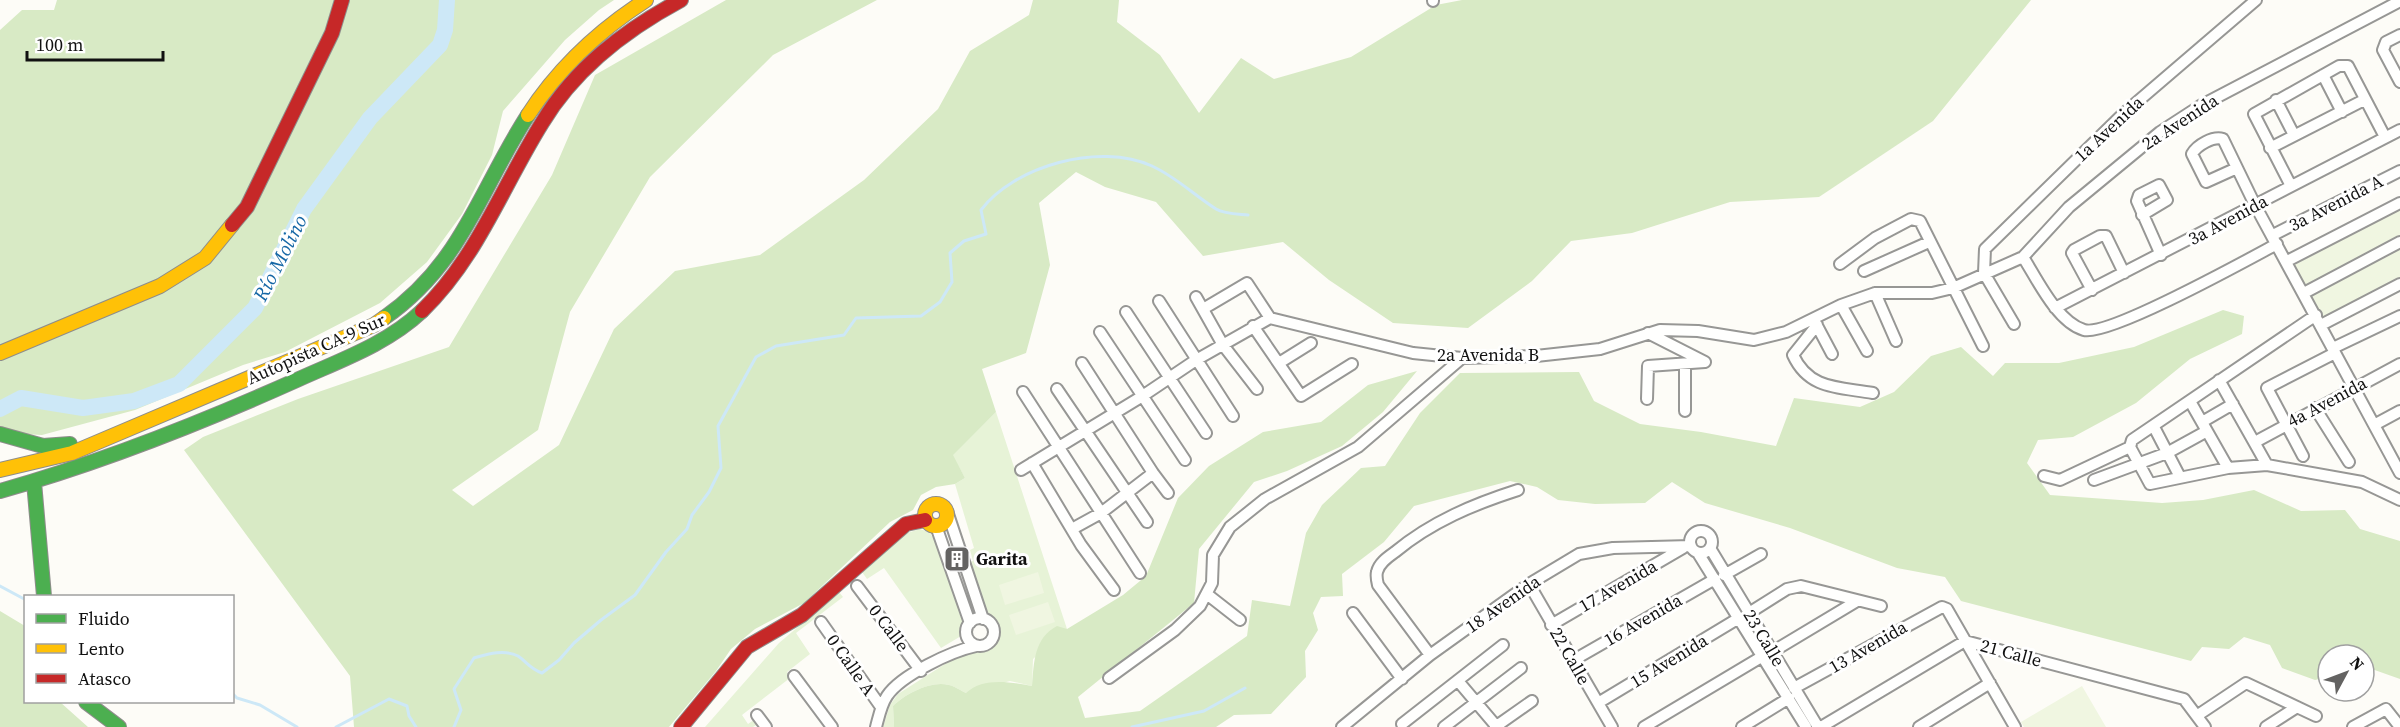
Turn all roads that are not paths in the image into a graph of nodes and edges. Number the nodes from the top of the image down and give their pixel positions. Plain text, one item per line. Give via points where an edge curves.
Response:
1 (342, 0) edge
2 (646, 0) edge
3 (681, 0) edge
4 (2256, 0) edge
5 (2400, 1) edge
6 (2400, 35) edge
7 (2322, 75) junction
8 (2400, 80) edge
9 (2276, 100) junction
10 (2364, 100) junction
11 (2342, 112) junction
12 (2400, 130) edge
13 (2294, 135) junction
14 (2385, 137) junction
15 (2270, 148) junction
16 (2237, 168) junction
17 (2400, 171) edge
18 (2291, 186) junction
19 (2400, 203) edge
20 (2256, 205) junction
21 (2142, 215) dead end
22 (2275, 240) junction
23 (1929, 242) junction
24 (2400, 242) edge
25 (2161, 255) junction
26 (2023, 257) junction
27 (2287, 261) junction
28 (1839, 264) dead end
29 (1864, 272) dead end
30 (1984, 273) junction
31 (2124, 273) junction
32 (2400, 284) edge
33 (1953, 288) junction
34 (2092, 291) junction
35 (1875, 293) junction
36 (2304, 293) junction
37 (1196, 297) dead end
38 (1159, 301) dead end
39 (1841, 305) junction
40 (2055, 308) junction
41 (1203, 309) junction
42 (1126, 312) dead end
43 (1270, 318) junction
44 (2399, 318) edge
45 (2318, 320) junction
46 (1815, 322) junction
47 (2013, 324) dead end
48 (1253, 326) junction
49 (1100, 332) dead end
50 (1648, 333) junction
51 (1896, 341) dead end
52 (1311, 343) dead end
53 (1223, 345) junction
54 (1983, 346) dead end
55 (1866, 351) dead end
56 (2334, 351) junction
57 (0, 353) edge
58 (1832, 354) dead end
59 (1462, 358) junction
60 (1196, 360) junction
61 (1082, 363) dead end
62 (1279, 363) junction
63 (1352, 364) dead end
64 (2400, 364) edge
65 (1685, 365) junction
66 (1170, 379) junction
67 (2219, 380) junction
68 (2354, 388) junction
69 (1057, 389) dead end
70 (1257, 389) dead end
71 (1023, 392) dead end
72 (1873, 393) dead end
73 (1141, 397) junction
74 (1647, 399) dead end
75 (2191, 403) junction
76 (2234, 404) junction
77 (2316, 408) junction
78 (1685, 411) dead end
79 (2400, 411) edge
80 (1113, 412) junction
81 (1233, 416) dead end
82 (149, 421) junction
83 (2285, 424) junction
84 (2374, 425) junction
85 (2154, 427) junction
86 (2204, 427) junction
87 (1084, 430) junction
88 (1206, 433) dead end
89 (2, 435) edge
90 (2254, 442) junction
91 (1058, 447) junction
92 (2130, 447) junction
93 (2167, 453) junction
94 (2395, 454) edge
95 (2303, 456) dead end
96 (1185, 460) dead end
97 (2349, 462) dead end
98 (1032, 463) junction
99 (2137, 463) junction
100 (2267, 465) junction
101 (2228, 468) junction
102 (0, 470) edge
103 (1021, 470) dead end
104 (1152, 473) junction
105 (2400, 473) edge
106 (2044, 476) dead end
107 (2180, 477) junction
108 (2094, 480) dead end
109 (34, 482) junction
110 (0, 490) edge
111 (1518, 490) dead end
112 (1168, 493) dead end
113 (1128, 494) junction
114 (2400, 500) edge
115 (946, 511) junction
116 (1101, 513) junction
117 (1148, 522) dead end
118 (931, 523) junction
119 (1072, 529) junction
120 (960, 547) junction
121 (1710, 548) junction
122 (1691, 549) junction
123 (947, 552) junction
124 (1761, 554) dead end
125 (1140, 573) dead end
126 (1720, 577) junction
127 (1529, 584) junction
128 (857, 586) dead end
129 (1114, 590) dead end
130 (44, 595) edge
131 (1208, 595) junction
132 (1857, 601) junction
133 (1881, 606) dead end
134 (1353, 613) dead end
135 (1744, 615) junction
136 (983, 619) junction
137 (1240, 620) dead end
138 (821, 622) dead end
139 (1551, 625) junction
140 (968, 627) junction
141 (1965, 641) junction
142 (1503, 645) dead end
143 (976, 646) junction
144 (954, 651) junction
145 (1768, 654) junction
146 (1430, 655) junction
147 (1572, 661) junction
148 (1521, 668) dead end
149 (921, 671) junction
150 (794, 676) dead end
151 (1109, 678) dead end
152 (1402, 679) junction
153 (1458, 681) junction
154 (1990, 683) junction
155 (1792, 693) junction
156 (1532, 700) dead end
157 (1476, 702) junction
158 (87, 703) edge
159 (1598, 704) junction
160 (881, 707) junction
161 (2297, 707) junction
162 (757, 715) dead end
163 (2198, 715) junction
164 (2316, 716) dead end
165 (1402, 724) dead end
166 (2010, 725) edge
167 (120, 727) edge
168 (681, 727) edge
169 (766, 727) edge
170 (832, 727) edge
171 (876, 727) edge
172 (1342, 727) edge
173 (1444, 727) edge
174 (1496, 727) edge
175 (1612, 727) edge
176 (1644, 727) edge
177 (1742, 727) edge
178 (1806, 727) edge
179 (1820, 727) edge
180 (1919, 727) edge
181 (2205, 727) edge
182 (2266, 727) edge
183 (2353, 727) edge
184 (2400, 727) edge

1 - 57 main road via 332,33 247,207 205,258 160,286
2 - 82 main road, Autopista CA-9 Sur via 597,35 557,75 530,112 445,265 418,295 374,325
3 - 109 main road, Autopista CA-9 Sur via 630,28 568,86 542,122 475,250 430,307 410,324 383,341 175,430
4 - 30 street, 1a Avenida via 2123,114 1993,239 1985,249
5 - 26 street, 2a Avenida via 2200,106 2160,132 2068,207
6 - 8 street via 2383,45
7 - 9 street
7 - 10 street via 2344,64 2348,66
7 - 11 street
9 - 13 street
9 - 15 street via 2254,114
10 - 11 street
10 - 14 street
11 - 13 street
12 - 14 street, 3a Avenida
13 - 15 street
14 - 18 street, 3a Avenida
15 - 18 street
16 - 16 street via 2223,139 2218,137 2193,150 2206,182
16 - 20 street
17 - 22 street, 3a Avenida A
18 - 20 street, 3a Avenida
19 - 27 street
20 - 22 street
20 - 25 street, 3a Avenida
21 - 25 street
22 - 27 street
22 - 40 street, 3a Avenida A via 2149,311 2089,331 2077,327
23 - 28 street via 1920,221 1911,219
23 - 29 street
23 - 33 street
24 - 36 street
25 - 31 street, 3a Avenida
26 - 30 street, 2a Avenida
26 - 40 street
27 - 36 street
30 - 33 street, 2a Avenida B
30 - 47 street
31 - 34 street, 3a Avenida
31 - 34 street via 2106,236 2074,250
32 - 45 street
33 - 35 street, 2a Avenida B via 1932,293
33 - 54 street
34 - 40 street, 3a Avenida
35 - 39 street, 2a Avenida B
35 - 51 street
36 - 45 street
37 - 41 street
38 - 60 street
39 - 46 street, 2a Avenida B
39 - 55 street
41 - 43 street via 1247,283
41 - 53 street
42 - 66 street
43 - 48 street
43 - 59 street, 2a Avenida B via 1413,353
44 - 56 street
45 - 56 street
45 - 67 street
46 - 50 street, 2a Avenida B via 1754,340 1674,330
46 - 58 street
46 - 72 street via 1793,355 1804,374 1825,384
48 - 53 street
48 - 62 street
49 - 73 street
50 - 59 street, 2a Avenida B via 1584,352
50 - 65 street via 1705,362
52 - 62 street
53 - 60 street
53 - 70 street
56 - 68 street
56 - 83 street via 2267,388
59 - 131 street via 1358,447 1273,493 1230,526 1213,555
60 - 66 street
60 - 81 street
61 - 80 street
62 - 63 street via 1301,396
64 - 68 street, 4a Avenida
65 - 74 street via 1648,366
65 - 78 street
66 - 73 street
66 - 88 street
67 - 75 street
67 - 76 street
68 - 77 street, 4a Avenida
68 - 84 street
69 - 87 street
71 - 91 street
73 - 80 street
73 - 96 street
75 - 85 street
75 - 86 street
76 - 86 street
76 - 90 street
77 - 83 street, 4a Avenida
77 - 97 street
79 - 84 street
80 - 87 street
80 - 104 street
82 - 89 main road via 60,447
82 - 102 main road, Autopista CA-9 Sur via 58,456
83 - 90 street, 4a Avenida
83 - 95 street
84 - 94 street
85 - 92 street via 2132,440
85 - 93 street
86 - 93 street
86 - 101 street
87 - 91 street
87 - 113 street
90 - 100 street
91 - 98 street
91 - 116 street
92 - 99 street
92 - 106 street via 2060,480
93 - 99 street
93 - 107 street
94 - 105 street
98 - 103 street
98 - 119 street
99 - 107 street via 2150,484
99 - 108 street
100 - 101 street
100 - 114 street via 2361,482
101 - 107 street
104 - 112 street
104 - 113 street
109 - 110 main road, Autopista CA-9 Sur
109 - 130 main road
111 - 146 street via 1491,498 1417,533 1380,564 1376,574 1378,585
113 - 116 street
113 - 117 street
115 - 118 main road via 946,521
115 - 118 main road via 933,504 927,509
115 - 120 street
116 - 119 street
116 - 125 street
118 - 123 street
118 - 168 main road via 906,524 802,615 755,640 739,654
119 - 129 street
120 - 123 street
120 - 136 street
121 - 122 street
121 - 122 street via 1711,539 1703,531 1693,535
121 - 126 street, 23 Calle
122 - 126 street, 23 Calle
122 - 127 street, 18 Avenida via 1594,550 1579,554
122 - 139 street, 17 Avenida
123 - 140 street
124 - 126 street, 16 Avenida
126 - 135 street, 23 Calle
126 - 147 street, 16 Avenida
127 - 139 street, 22 Calle
127 - 146 street, 18 Avenida
128 - 149 street, 0 Calle
131 - 137 street
131 - 151 street via 1175,630
132 - 133 street
132 - 135 street, 15 Avenida via 1801,586
132 - 145 street
134 - 152 street
135 - 145 street, 23 Calle
135 - 159 street, 15 Avenida
136 - 140 street
136 - 143 street via 993,627 993,636 985,645
138 - 160 street, 0 Calle A
139 - 147 street, 22 Calle
140 - 143 street via 969,641
140 - 144 street
141 - 154 street
141 - 155 street, 13 Avenida via 1947,609 1937,607
141 - 163 street, 21 Calle via 2184,699
141 - 179 street, 21 Calle
142 - 153 street
143 - 144 street
144 - 149 street
145 - 155 street, 23 Calle
145 - 176 street
146 - 152 street, 18 Avenida
147 - 159 street, 22 Calle
148 - 157 street
149 - 160 street via 892,691
150 - 170 street
152 - 172 street, 18 Avenida
153 - 157 street
153 - 165 street
154 - 166 street
154 - 180 street
155 - 177 street, 13 Avenida
155 - 178 street, 23 Calle
155 - 179 street, 23 Calle
156 - 174 street
157 - 173 street
157 - 174 street
158 - 167 main road
159 - 175 street, 22 Calle
160 - 171 street
161 - 163 street via 2249,684
161 - 164 street
161 - 182 street
162 - 169 street
163 - 181 street
183 - 184 street via 2386,708

